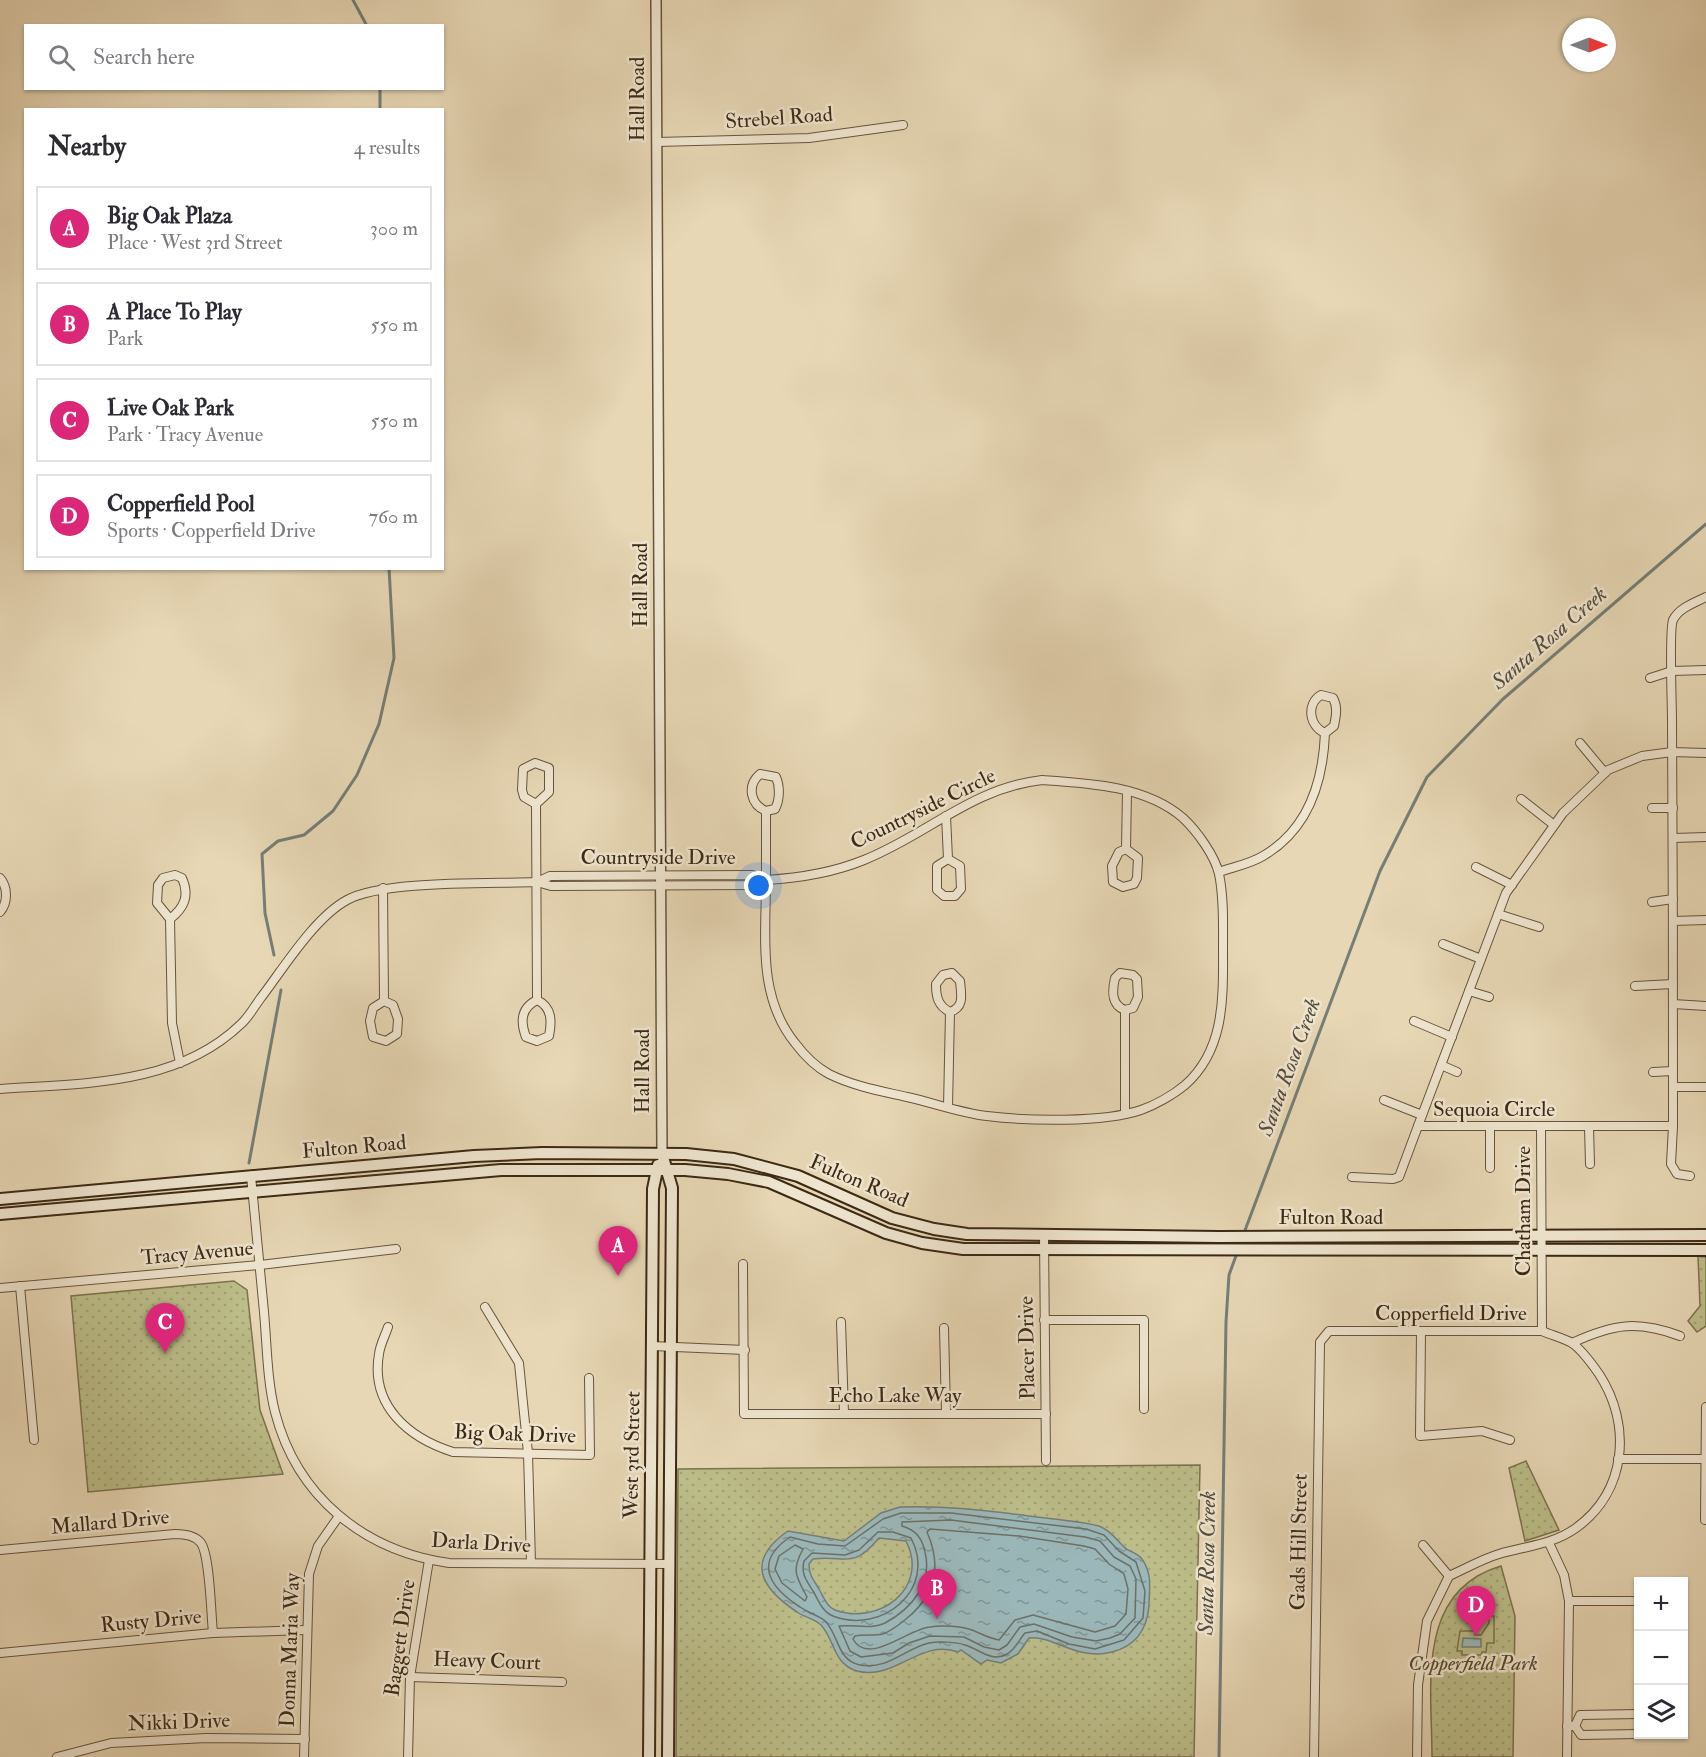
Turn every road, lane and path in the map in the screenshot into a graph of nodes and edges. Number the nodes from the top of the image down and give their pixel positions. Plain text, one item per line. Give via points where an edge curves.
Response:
1 (656, 0) edge
2 (903, 125) dead end
3 (657, 142) junction
4 (1706, 597) edge
5 (1706, 670) edge
6 (1672, 671) junction
7 (1650, 678) dead end
8 (1325, 733) junction
9 (1580, 743) dead end
10 (1672, 752) junction
11 (1706, 753) edge
12 (1605, 773) junction
13 (1126, 791) junction
14 (1521, 799) dead end
15 (536, 804) junction
16 (1652, 808) dead end
17 (1672, 808) junction
18 (766, 811) junction
19 (946, 816) junction
20 (1554, 825) junction
21 (1706, 837) edge
22 (1672, 838) junction
23 (1126, 849) junction
24 (948, 859) junction
25 (1476, 867) dead end
26 (1219, 872) junction
27 (661, 875) junction
28 (0, 878) edge
29 (766, 880) junction
30 (537, 882) junction
31 (1512, 885) junction
32 (661, 886) junction
33 (383, 888) junction
34 (1673, 899) junction
35 (1652, 902) dead end
36 (0, 912) edge
37 (1498, 914) junction
38 (170, 919) junction
39 (1706, 920) edge
40 (1673, 921) junction
41 (1539, 927) dead end
42 (1443, 944) dead end
43 (1481, 959) junction
44 (1673, 984) junction
45 (1635, 986) dead end
46 (1469, 991) junction
47 (1489, 997) dead end
48 (384, 1000) junction
49 (537, 1000) junction
50 (1673, 1004) junction
51 (1706, 1006) edge
52 (1125, 1010) junction
53 (950, 1012) junction
54 (1414, 1021) dead end
55 (1452, 1037) junction
56 (180, 1063) junction
57 (1441, 1065) junction
58 (1673, 1071) junction
59 (1457, 1072) dead end
60 (1653, 1072) dead end
61 (1673, 1087) junction
62 (1706, 1087) edge
63 (0, 1089) edge
64 (1384, 1100) dead end
65 (948, 1107) junction
66 (1125, 1113) junction
67 (1422, 1115) junction
68 (1418, 1126) junction
69 (1673, 1126) junction
70 (1490, 1127) junction
71 (1541, 1127) junction
72 (1589, 1127) junction
73 (662, 1154) junction
74 (1590, 1164) dead end
75 (1490, 1168) dead end
76 (662, 1170) junction
77 (251, 1176) junction
78 (1690, 1176) dead end
79 (1352, 1177) dead end
80 (253, 1192) junction
81 (0, 1199) edge
82 (0, 1214) edge
83 (1044, 1235) junction
84 (1706, 1235) edge
85 (1542, 1236) junction
86 (396, 1249) dead end
87 (1706, 1250) edge
88 (1044, 1251) junction
89 (1542, 1252) junction
90 (743, 1264) dead end
91 (260, 1265) junction
92 (20, 1286) junction
93 (0, 1288) edge
94 (485, 1307) dead end
95 (1044, 1320) junction
96 (841, 1322) dead end
97 (388, 1327) dead end
98 (944, 1328) dead end
99 (1329, 1331) joint
100 (1421, 1331) junction
101 (1542, 1331) junction
102 (1680, 1336) dead end
103 (1572, 1343) junction
104 (652, 1346) junction
105 (670, 1347) junction
106 (745, 1350) junction
107 (589, 1378) dead end
108 (1706, 1407) edge
109 (1144, 1409) dead end
110 (946, 1412) junction
111 (844, 1413) junction
112 (1046, 1414) junction
113 (34, 1440) dead end
114 (1510, 1440) dead end
115 (528, 1453) junction
116 (1618, 1459) junction
117 (1706, 1459) edge
118 (1046, 1461) dead end
119 (339, 1516) junction
120 (1705, 1520) edge
121 (1549, 1543) junction
122 (1423, 1545) dead end
123 (0, 1550) edge
124 (429, 1560) junction
125 (531, 1563) junction
126 (650, 1564) junction
127 (669, 1564) junction
128 (1449, 1576) junction
129 (1569, 1601) junction
130 (1634, 1601) edge
131 (306, 1630) junction
132 (213, 1633) junction
133 (0, 1653) edge
134 (410, 1677) junction
135 (562, 1682) dead end
136 (1634, 1714) edge
137 (1571, 1726) junction
138 (1634, 1734) edge
139 (305, 1739) junction
140 (57, 1757) edge
141 (304, 1757) edge
142 (408, 1757) edge
143 (649, 1757) edge
144 (668, 1757) edge
145 (1314, 1757) edge
146 (1417, 1757) edge
147 (1567, 1757) edge

1 - 3 street, Hall Road
2 - 3 street, Strebel Road via 808,138
3 - 27 street, Hall Road
4 - 6 street via 1683,608 1672,621
5 - 6 street
6 - 7 street
6 - 10 street
8 - 8 street via 1334,726 1336,705 1333,698 1321,695 1311,707 1312,721
8 - 26 street via 1314,799 1293,832 1262,857
9 - 12 street
10 - 11 street, Sequoia Circle
10 - 12 street, Sequoia Circle via 1642,756
10 - 17 street
12 - 20 street, Sequoia Circle
13 - 19 street, Countryside Circle via 1076,782 1023,782 998,788
13 - 23 street
13 - 26 street, Countryside Circle via 1162,805 1184,819
14 - 20 street
15 - 15 street via 549,792 550,783 549,768 535,763 523,769 522,778 524,797
15 - 30 street
16 - 17 street
17 - 22 street
18 - 18 street via 778,804 779,783 776,777 760,774 753,787 754,803
18 - 29 street
19 - 24 street
19 - 29 street, Countryside Circle via 865,860 832,871
20 - 31 street, Sequoia Circle
21 - 22 street
22 - 34 street
23 - 23 street via 1119,852 1112,866 1113,882 1128,887 1137,878 1138,858
24 - 24 street via 937,866 938,890 944,896 955,896 961,889 960,866
25 - 31 street
26 - 66 street, Countryside Circle via 1223,1011 1210,1051 1185,1085 1156,1103
27 - 29 street, Countryside Drive via 752,875
27 - 30 street, Countryside Drive via 550,876
27 - 32 street, Hall Road
28 - 36 street via 7,902
29 - 32 street, Countryside Drive via 750,885
29 - 65 street, Countryside Circle via 766,975 770,998 795,1043 826,1072 840,1079
30 - 32 street, Countryside Drive via 551,886
30 - 33 street, Countryside Drive
30 - 49 street
31 - 37 street, Sequoia Circle
32 - 73 street, Hall Road
33 - 48 street
33 - 56 street, Countryside Drive via 347,900 310,932 242,1024
34 - 35 street
34 - 40 street
37 - 41 street
37 - 43 street, Sequoia Circle
38 - 38 street via 185,905 182,879 175,875 163,878 158,885 157,903
38 - 56 street via 172,1023
39 - 40 street
40 - 44 street
42 - 43 street
43 - 46 street, Sequoia Circle
44 - 45 street
44 - 50 street
46 - 47 street
46 - 55 street, Sequoia Circle
48 - 48 street via 370,1012 370,1034 378,1041 397,1034 398,1019 393,1005
49 - 49 street via 523,1014 526,1037 537,1041 549,1036 551,1018 548,1008
50 - 51 street
50 - 58 street
52 - 52 street via 1137,1002 1137,979 1120,973 1114,978 1114,1001
52 - 66 street
53 - 53 street via 961,1003 960,981 952,973 943,975 936,984 938,1001
53 - 65 street
54 - 55 street
55 - 57 street, Sequoia Circle
56 - 63 street, Countryside Drive via 126,1080
57 - 59 street
57 - 67 street, Sequoia Circle
58 - 60 street
58 - 61 street
61 - 62 street
61 - 69 street
64 - 67 street
65 - 66 street, Countryside Circle via 987,1116 1028,1118 1097,1118
67 - 68 street, Sequoia Circle
68 - 70 street, Sequoia Circle
68 - 79 street via 1399,1177
69 - 72 street, Sequoia Circle
69 - 78 street via 1671,1164 1677,1174
70 - 71 street, Sequoia Circle
70 - 75 street
71 - 72 street, Sequoia Circle
71 - 85 street, Chatham Drive
72 - 74 street
73 - 76 main road, West 3rd Street
73 - 77 main road, Fulton Road via 509,1154
73 - 83 main road, Fulton Road via 717,1156 765,1165 813,1182 880,1214 934,1229
76 - 80 main road, Fulton Road via 501,1170
76 - 88 main road, Fulton Road via 715,1172 768,1182 869,1226 922,1243 982,1250
76 - 104 main road, West 3rd Street via 653,1189
76 - 105 main road, West 3rd Street via 672,1188
77 - 80 street, Darla Drive
77 - 81 main road, Fulton Road
80 - 82 main road, Fulton Road
80 - 91 street, Darla Drive
83 - 85 main road, Fulton Road
83 - 88 street, Placer Drive
84 - 85 main road, Fulton Road
85 - 89 street, Chatham Drive
86 - 91 street, Tracy Avenue
87 - 89 main road, Fulton Road
88 - 89 main road, Fulton Road
88 - 95 street, Placer Drive
89 - 101 street, Chatham Drive
90 - 106 street
91 - 92 street, Tracy Avenue
91 - 119 street, Darla Drive via 272,1393 280,1428 306,1481
92 - 93 street, Tracy Avenue
92 - 113 street
94 - 115 street via 519,1363
95 - 109 street via 1144,1320
95 - 112 street, Placer Drive
96 - 111 street
97 - 115 street, Big Oak Drive via 379,1354 379,1383 386,1403 413,1436 453,1452
98 - 110 street
99 - 100 street, Copperfield Drive
99 - 145 street, Gads Hill Street via 1320,1342
100 - 101 street, Copperfield Drive
100 - 114 street via 1420,1436 1482,1431
101 - 103 street, Copperfield Drive
102 - 103 street via 1651,1326 1604,1328
103 - 116 street, Copperfield Drive via 1593,1365 1611,1393 1620,1424
104 - 105 street
104 - 126 main road, West 3rd Street
105 - 106 street
105 - 127 main road, West 3rd Street
106 - 111 street, Echo Lake Way via 744,1414
107 - 115 street, Big Oak Drive via 590,1455
108 - 117 street
110 - 111 street, Echo Lake Way
110 - 112 street, Echo Lake Way
112 - 118 street, Placer Drive
115 - 125 street
116 - 117 street
116 - 121 street, Copperfield Drive via 1612,1483 1596,1511
117 - 120 street
119 - 124 street, Darla Drive via 377,1543
119 - 131 street, Donna Maria Way via 311,1563
121 - 128 street, Copperfield Drive via 1497,1554
121 - 129 street via 1564,1575
122 - 128 street
123 - 132 street, Mallard Drive via 175,1534 192,1536 201,1543 206,1556
124 - 125 street, Darla Drive
124 - 134 street, Baggett Drive
125 - 126 street, Darla Drive
126 - 127 street, Darla Drive
126 - 143 main road, West 3rd Street
127 - 144 main road, West 3rd Street
128 - 146 street via 1427,1621 1418,1685
129 - 130 street
129 - 137 street
131 - 132 street, Rusty Drive
131 - 139 street, Donna Maria Way
132 - 133 street, Rusty Drive
134 - 135 street, Heavy Court
134 - 142 street, Baggett Drive
136 - 137 street via 1580,1715
137 - 138 street via 1581,1734
137 - 147 street
139 - 140 street, Nikki Drive via 207,1738 111,1743
139 - 141 street, Donna Maria Way

